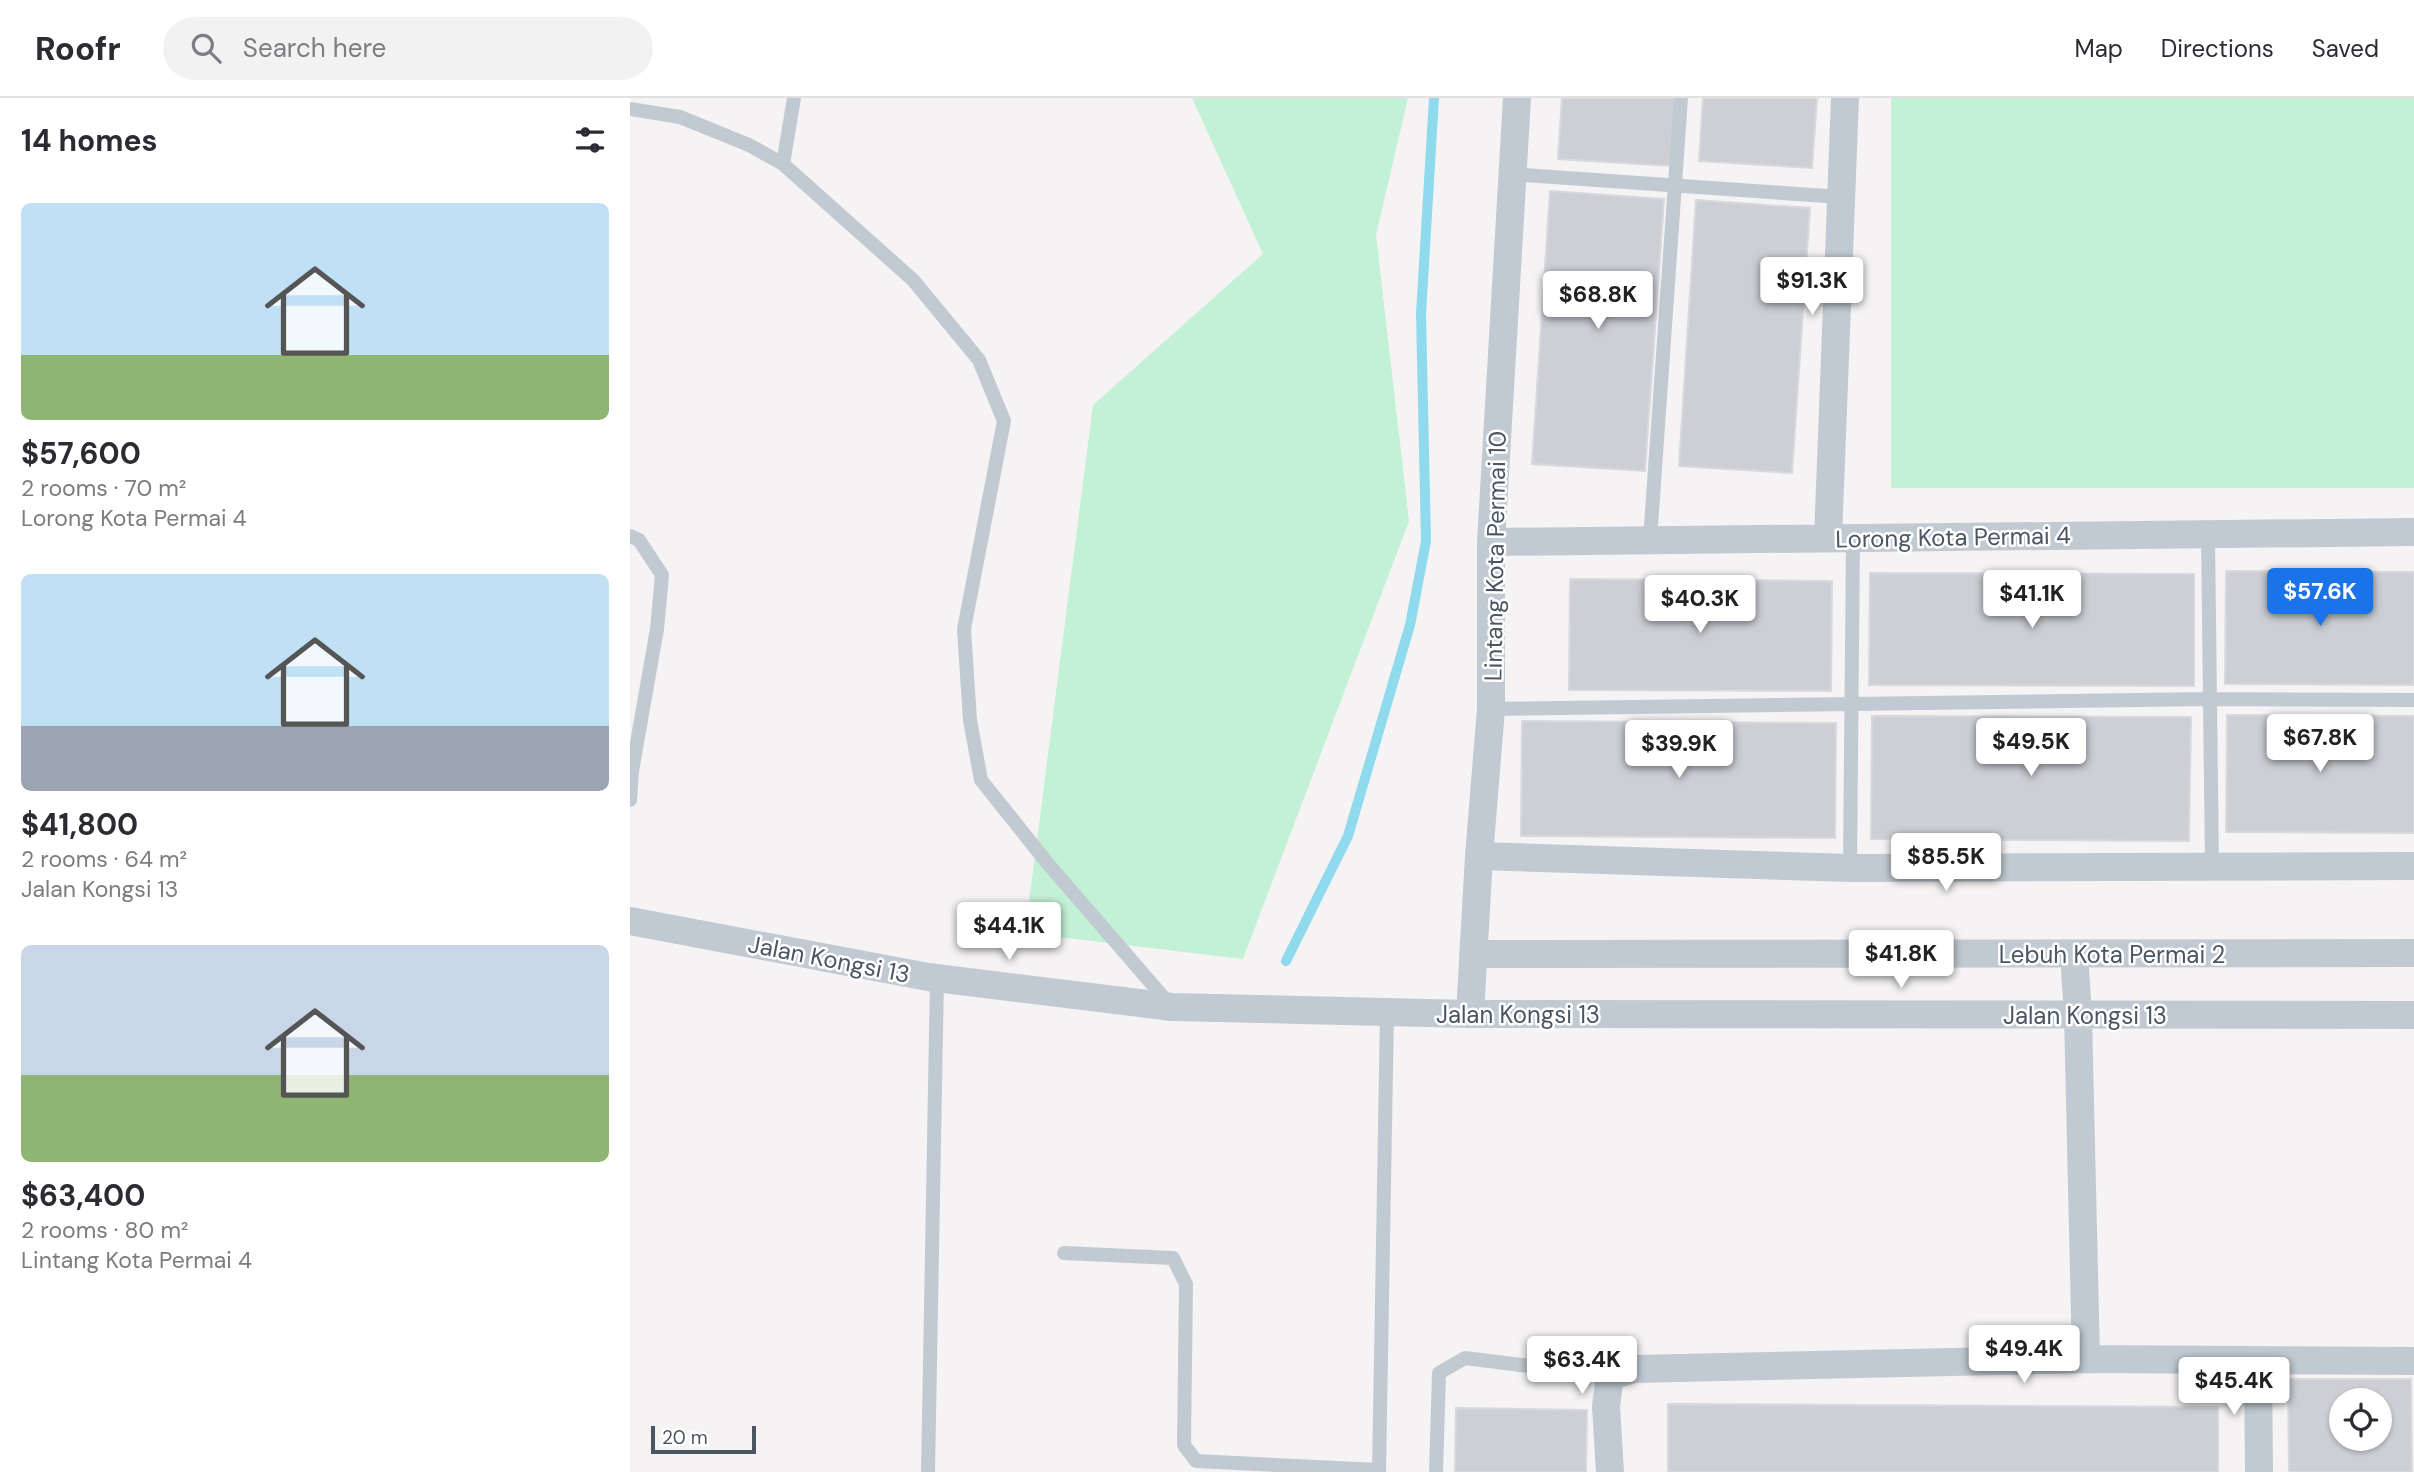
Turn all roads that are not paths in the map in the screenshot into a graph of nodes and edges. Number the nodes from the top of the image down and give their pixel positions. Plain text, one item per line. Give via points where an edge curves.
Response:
1 (794, 98) edge
2 (1517, 98) edge
3 (1681, 98) edge
4 (1845, 98) edge
5 (630, 109) edge
6 (783, 164) junction
7 (1511, 174) junction
8 (1675, 186) junction
9 (1841, 197) junction
10 (2414, 532) edge
11 (2208, 534) junction
12 (630, 536) edge
13 (1840, 538) junction
14 (1650, 540) junction
15 (1491, 542) junction
16 (2208, 699) junction
17 (2414, 700) edge
18 (1851, 703) junction
19 (1491, 709) junction
20 (630, 800) edge
21 (1479, 856) junction
22 (2414, 866) edge
23 (2212, 867) junction
24 (1850, 868) junction
25 (630, 921) edge
26 (2414, 953) edge
27 (1473, 954) junction
28 (2074, 954) junction
29 (937, 978) junction
30 (1172, 1007) junction
31 (1388, 1013) junction
32 (1470, 1014) junction
33 (2078, 1015) junction
34 (2414, 1015) edge
35 (1064, 1253) dead end
36 (2086, 1359) junction
37 (2258, 1360) junction
38 (2414, 1362) edge
39 (1622, 1373) junction
40 (1379, 1471) edge
41 (928, 1472) edge
42 (1436, 1472) edge
43 (1610, 1472) edge
44 (2259, 1472) edge

1 - 6 lane
2 - 7 street, Lintang Kota Permai 10
3 - 8 lane
4 - 9 street
5 - 6 lane via 680,117
6 - 30 lane via 913,280 979,360 1004,421 964,629 970,720 981,780
7 - 8 lane
7 - 15 street, Lintang Kota Permai 10
8 - 9 lane
8 - 14 lane
9 - 13 street
10 - 11 street, Lorong Kota Permai 4
11 - 13 street, Lorong Kota Permai 4
11 - 16 lane
12 - 20 lane via 639,540 662,575
13 - 14 street, Lorong Kota Permai 4
13 - 18 lane
14 - 15 street, Lorong Kota Permai 4
15 - 19 street, Lintang Kota Permai 10
16 - 17 lane
16 - 18 lane
16 - 23 lane
18 - 19 lane
18 - 24 lane
19 - 21 street, Lintang Kota Permai 10
21 - 24 street
21 - 27 street, Lintang Kota Permai 10
22 - 23 street
23 - 24 street
25 - 29 street, Jalan Kongsi 13
26 - 28 street, Lebuh Kota Permai 2
27 - 28 street, Lebuh Kota Permai 2
27 - 32 street, Lintang Kota Permai 10
28 - 33 street
29 - 30 street, Jalan Kongsi 13
29 - 41 lane
30 - 31 street, Jalan Kongsi 13
31 - 32 street, Jalan Kongsi 13
31 - 40 lane
32 - 33 street, Jalan Kongsi 13
33 - 34 street, Jalan Kongsi 13
33 - 36 street
35 - 40 lane via 1173,1258 1186,1284 1184,1445 1196,1461
36 - 37 street
36 - 39 street
37 - 38 street
37 - 44 street
39 - 42 lane via 1465,1358 1439,1373
39 - 43 street via 1606,1406

